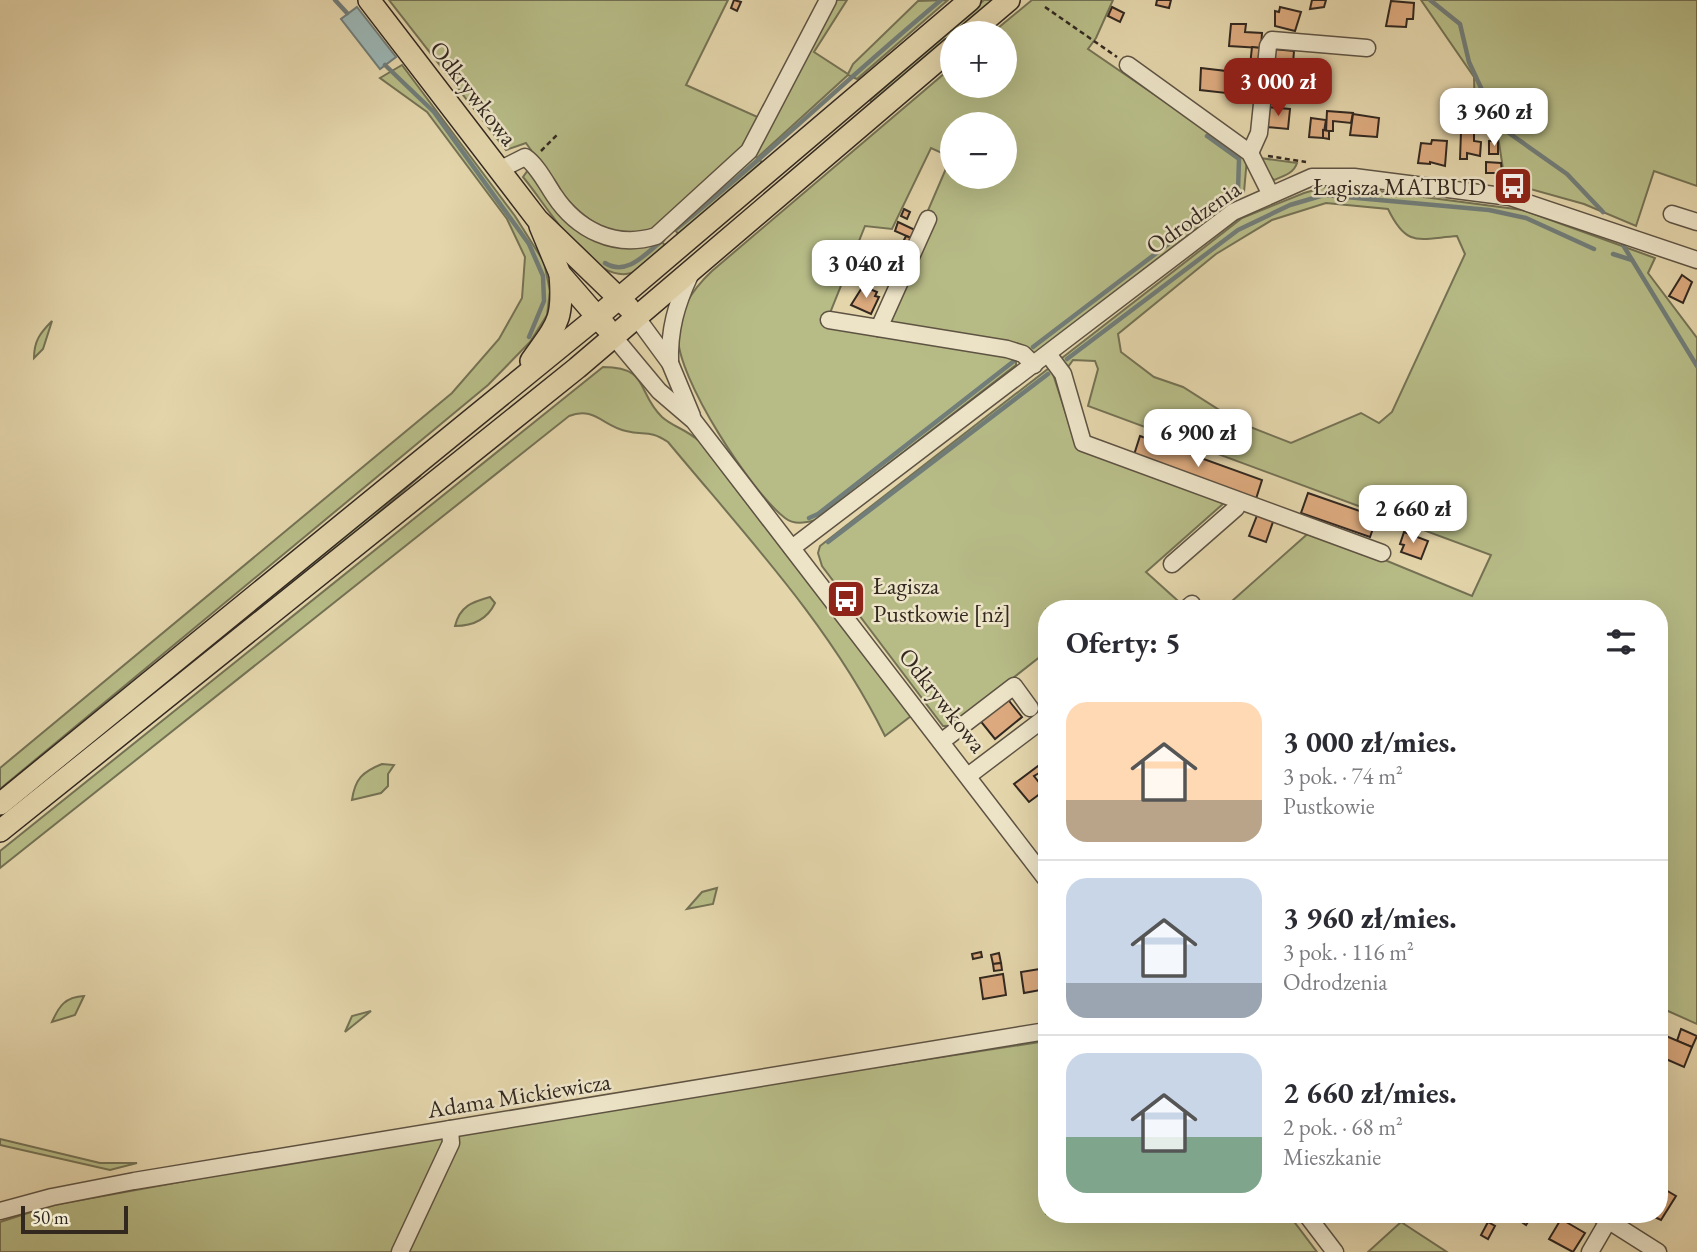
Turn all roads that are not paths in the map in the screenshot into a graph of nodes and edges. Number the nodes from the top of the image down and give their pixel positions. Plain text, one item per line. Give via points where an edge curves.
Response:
1 (369, 0) edge
2 (828, 0) edge
3 (970, 0) edge
4 (1009, 0) edge
5 (984, 21) edge
6 (1367, 48) dead end
7 (940, 58) edge
8 (1128, 65) road end
9 (1250, 153) junction
10 (499, 170) junction
11 (1270, 193) junction
12 (1672, 214) dead end
13 (537, 219) junction
14 (928, 219) dead end
15 (1697, 222) edge
16 (1697, 260) edge
17 (691, 272) junction
18 (560, 274) junction
19 (621, 298) junction
20 (597, 317) junction
21 (637, 318) junction
22 (829, 320) dead end
23 (879, 328) junction
24 (614, 337) junction
25 (1048, 354) junction
26 (670, 363) junction
27 (1034, 365) junction
28 (514, 385) junction
29 (694, 421) junction
30 (1239, 501) junction
31 (792, 548) junction
32 (1382, 553) dead end
33 (1171, 564) dead end
34 (1030, 708) dead end
35 (1038, 724) edge
36 (942, 742) junction
37 (968, 776) junction
38 (0, 804) edge
39 (0, 831) edge
40 (1038, 868) edge
41 (1038, 1032) edge
42 (450, 1129) junction
43 (0, 1211) edge
44 (1313, 1223) edge
45 (1601, 1223) edge
46 (1611, 1223) edge
47 (400, 1252) edge
48 (1335, 1252) edge
49 (1590, 1252) edge
50 (1658, 1252) edge

1 - 10 main road, Odkrywkowa
2 - 10 street via 750,151 656,236 618,241 575,221 525,157
3 - 19 main road
4 - 5 main road
6 - 9 street via 1272,40 1259,133
7 - 17 main road
8 - 9 street
9 - 11 street
10 - 13 main road, Odkrywkowa
11 - 16 street, Odrodzenia via 1312,177 1334,175 1510,197
11 - 25 street, Odrodzenia via 1233,212
12 - 15 street
13 - 18 main road, Odkrywkowa
13 - 19 main road, Odkrywkowa
14 - 23 street
17 - 21 main road
17 - 26 street, Odkrywkowa via 676,305
18 - 20 main road, Odkrywkowa
18 - 28 main road, Odkrywkowa via 562,300 555,330
19 - 20 main road
19 - 21 main road, Odkrywkowa
20 - 24 main road, Odkrywkowa
20 - 28 main road
21 - 24 main road
21 - 26 street, Odkrywkowa
22 - 23 street
23 - 27 street via 1007,349 1023,354
24 - 29 street, Odkrywkowa via 659,391
24 - 39 main road
25 - 27 street, Odrodzenia
25 - 30 street via 1063,374 1083,443
26 - 29 street, Odkrywkowa
27 - 31 street, Odrodzenia
28 - 38 main road
29 - 31 street, Odkrywkowa
30 - 32 street
30 - 33 street
31 - 36 street, Odkrywkowa
34 - 36 street via 1014,686
35 - 37 street
36 - 37 street, Odkrywkowa
37 - 40 street, Odkrywkowa
41 - 42 street, Adama Mickiewicza
42 - 43 street, Adama Mickiewicza via 134,1181
42 - 47 street via 452,1143
44 - 48 street
45 - 49 street
46 - 50 street

